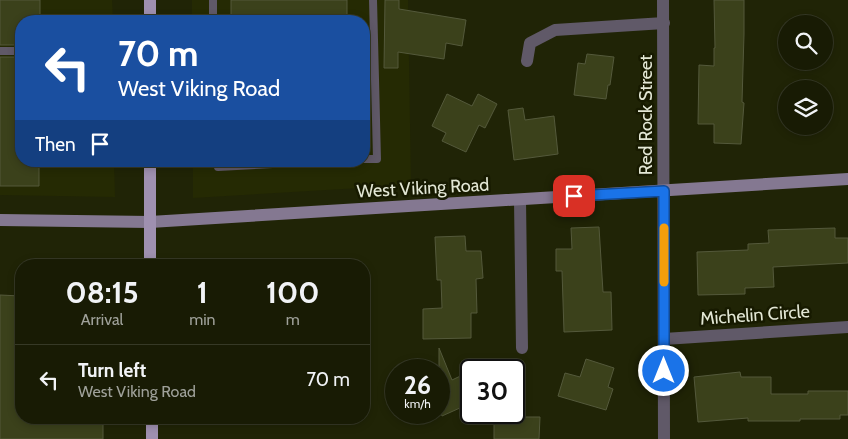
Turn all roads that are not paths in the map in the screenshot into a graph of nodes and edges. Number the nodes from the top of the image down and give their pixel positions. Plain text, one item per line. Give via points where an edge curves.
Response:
1 (150, 0) edge
2 (213, 0) edge
3 (373, 0) edge
4 (664, 0) edge
5 (150, 15) edge
6 (213, 15) edge
7 (664, 23) junction
8 (0, 51) edge
9 (15, 51) edge
10 (526, 61) dead end
11 (370, 159) edge
12 (150, 167) edge
13 (848, 179) edge
14 (664, 191) junction
15 (520, 200) junction
16 (0, 220) edge
17 (150, 222) junction
18 (150, 259) edge
19 (848, 327) edge
20 (664, 338) junction
21 (522, 348) dead end
22 (152, 424) edge
23 (152, 439) edge
24 (664, 439) edge

1 - 5 main road
2 - 6 lane
3 - 11 lane via 377,159
4 - 7 street, Red Rock Street
7 - 10 street via 554,30 530,43
7 - 14 street, Red Rock Street
8 - 9 lane
12 - 17 main road
13 - 14 street, West Viking Road
14 - 15 street, West Viking Road
14 - 20 street, Red Rock Street
15 - 17 street, West Viking Road
15 - 21 street
16 - 17 street, West Viking Road
17 - 18 main road
19 - 20 street, Michelin Circle
20 - 24 street, Red Rock Street
22 - 23 main road

